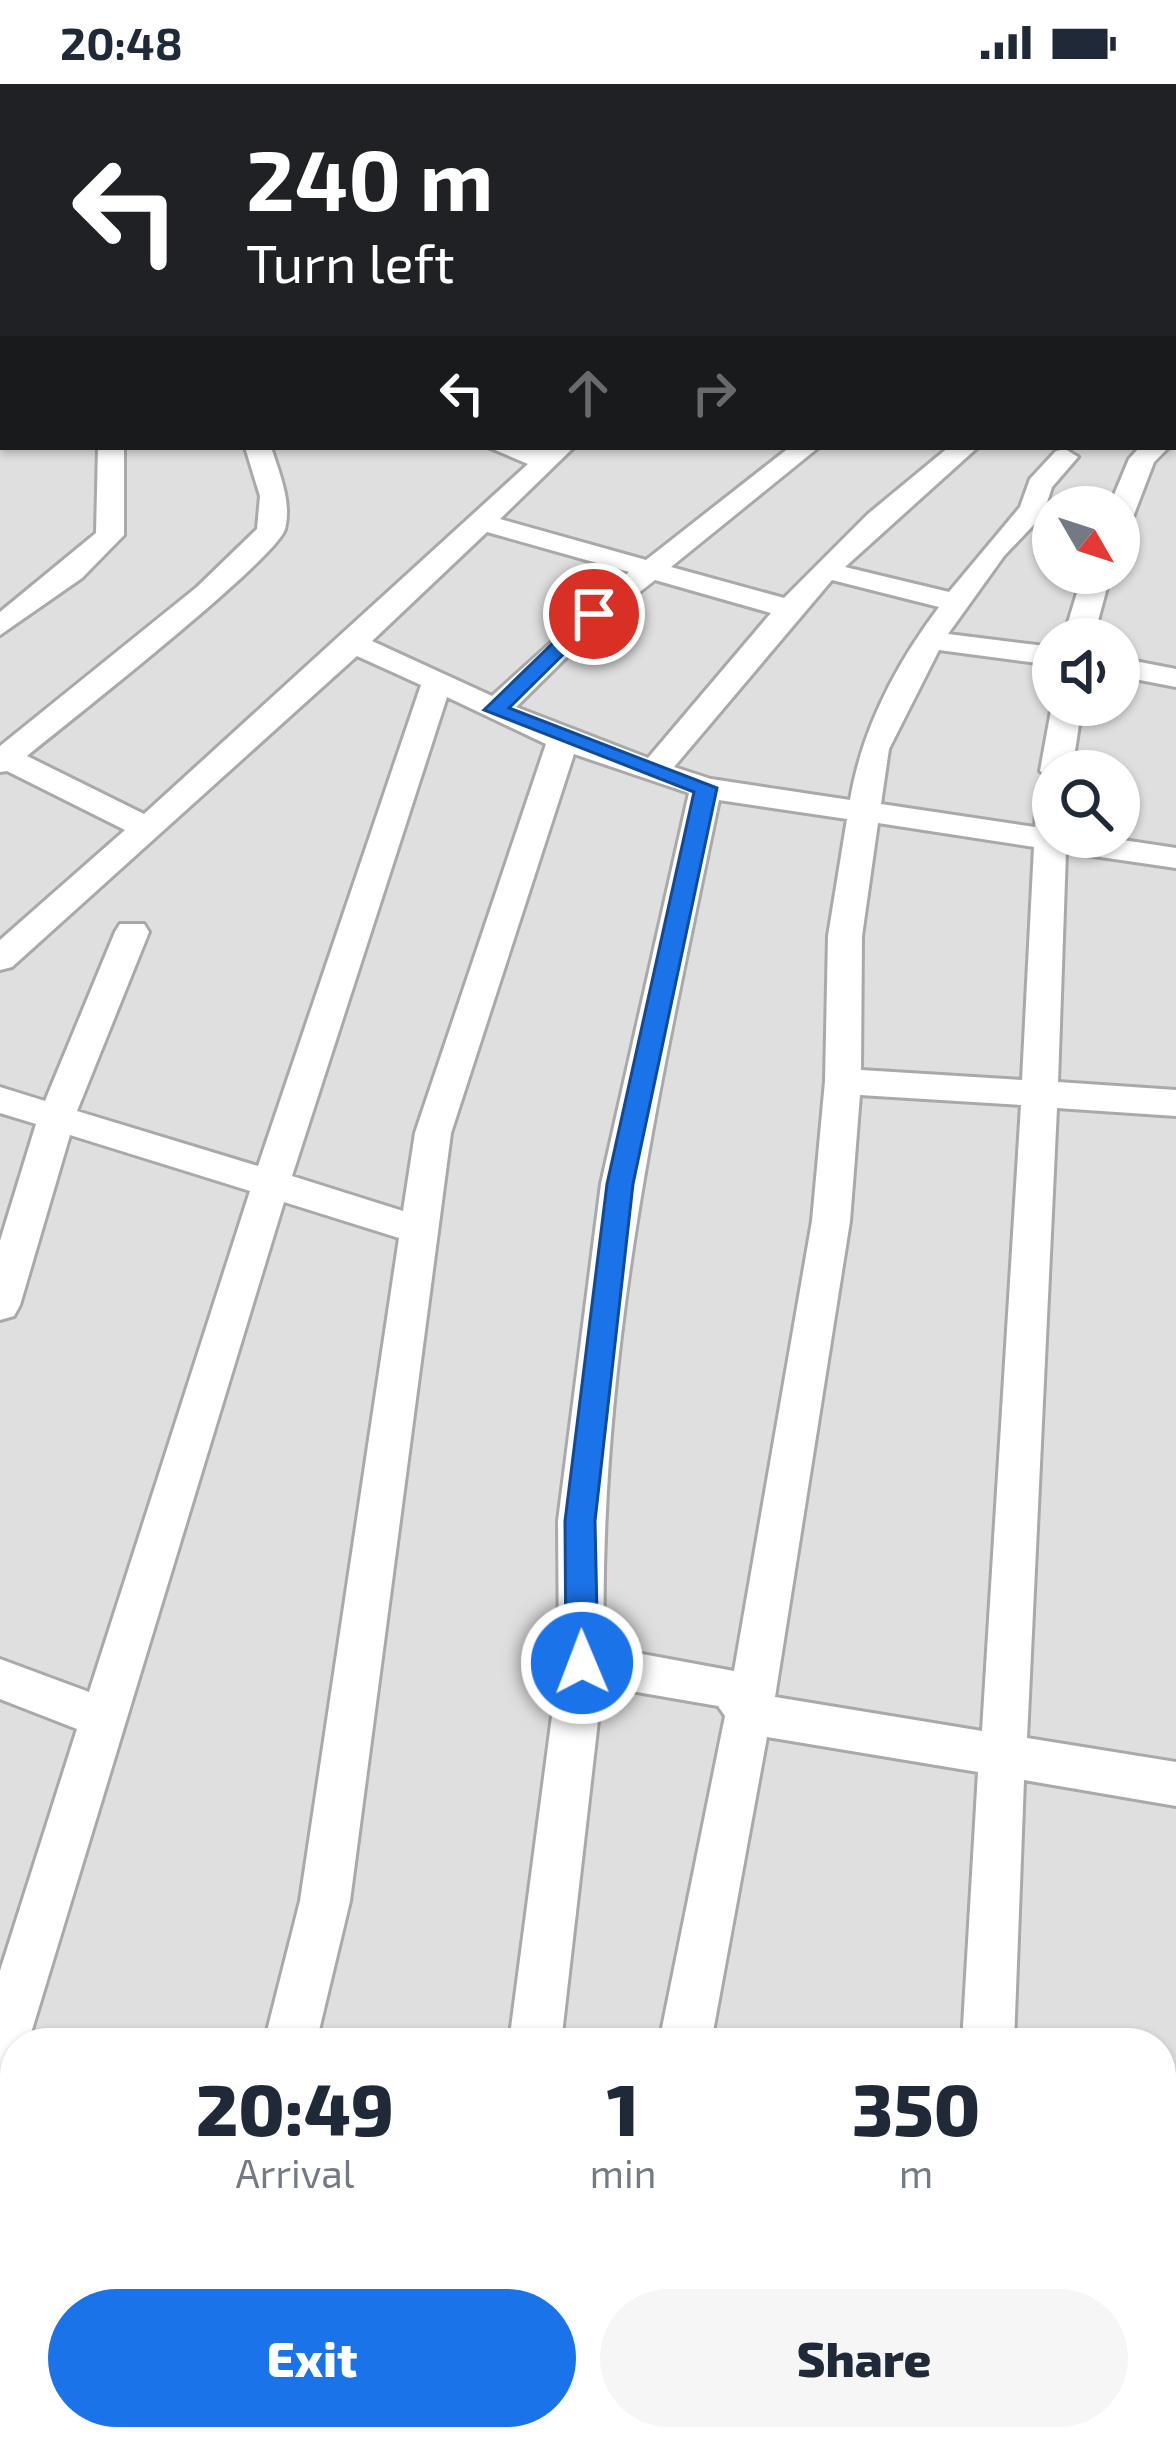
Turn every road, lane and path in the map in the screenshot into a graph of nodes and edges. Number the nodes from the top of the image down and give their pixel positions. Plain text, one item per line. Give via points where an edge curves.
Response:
1 (111, 450) edge
2 (259, 450) edge
3 (524, 450) edge
4 (802, 450) edge
5 (961, 450) edge
6 (1141, 450) edge
7 (554, 454) edge
8 (1065, 457) dead end
9 (1176, 463) edge
10 (1129, 486) edge
11 (482, 522) junction
12 (653, 568) junction
13 (825, 570) junction
14 (954, 602) junction
15 (786, 608) junction
16 (0, 626) edge
17 (929, 640) junction
18 (353, 643) junction
19 (1032, 653) edge
20 (1140, 672) edge
21 (1176, 678) edge
22 (436, 684) junction
23 (495, 710) junction
24 (563, 740) junction
25 (2, 758) edge
26 (654, 771) junction
27 (706, 788) junction
28 (863, 812) junction
29 (148, 829) junction
30 (1032, 837) edge
31 (1140, 853) edge
32 (1050, 858) edge
33 (1176, 858) edge
34 (132, 932) dead end
35 (0, 959) edge
36 (843, 1081) junction
37 (1037, 1093) junction
38 (0, 1100) edge
39 (1176, 1103) edge
40 (57, 1117) junction
41 (272, 1180) junction
42 (420, 1230) junction
43 (0, 1305) edge
44 (582, 1663) junction
45 (0, 1679) edge
46 (748, 1713) junction
47 (104, 1718) junction
48 (1002, 1753) junction
49 (1176, 1784) edge
50 (7, 2028) edge
51 (294, 2028) edge
52 (538, 2028) edge
53 (688, 2028) edge
54 (988, 2028) edge

1 - 16 street via 110,535
2 - 25 street via 275,512 271,531 207,593
3 - 7 street
4 - 12 street
5 - 13 street via 905,491
6 - 9 street
6 - 10 street
7 - 11 street
8 - 14 street via 1040,485 1033,509
11 - 12 street
11 - 18 street
12 - 15 street
12 - 23 street
13 - 14 street
13 - 15 street
14 - 17 street
15 - 26 street
17 - 19 street
17 - 28 street via 874,748
18 - 22 street
18 - 29 street
20 - 21 street
22 - 23 street
22 - 41 street
23 - 24 street
24 - 26 street
24 - 42 street via 433,1133
25 - 29 street
26 - 27 street
27 - 28 street
27 - 44 street via 620,1184 580,1521
28 - 30 street
28 - 36 street via 845,936
29 - 35 street
31 - 33 street
32 - 37 street
34 - 40 street
36 - 37 street
36 - 46 street via 831,1221
37 - 39 street
37 - 48 street via 1035,1257
38 - 40 street
40 - 41 street
40 - 43 street
41 - 42 street
41 - 47 street
42 - 51 street via 325,1901
44 - 46 street via 724,1687
44 - 52 street
45 - 47 street
46 - 48 street
46 - 53 street
47 - 50 street
48 - 49 street
48 - 54 street

